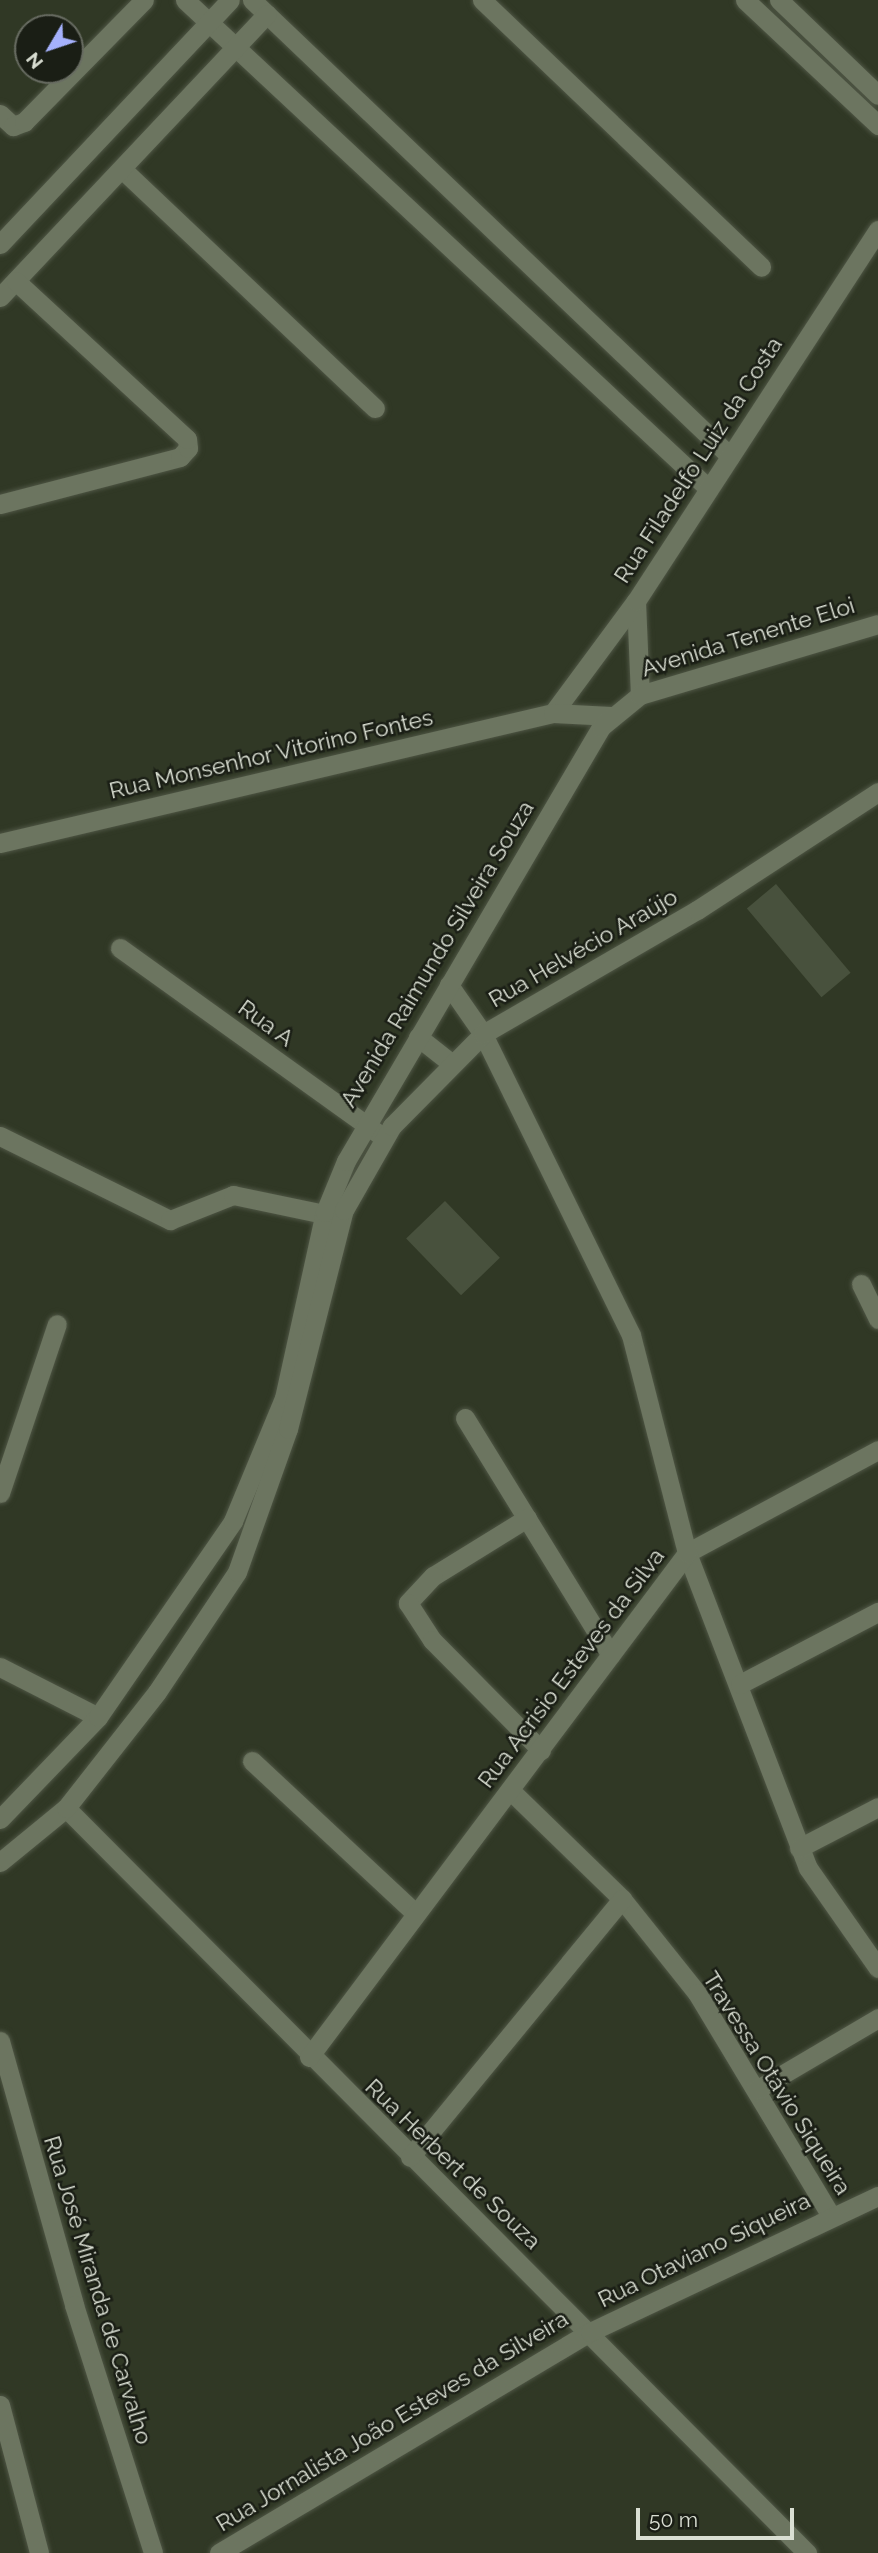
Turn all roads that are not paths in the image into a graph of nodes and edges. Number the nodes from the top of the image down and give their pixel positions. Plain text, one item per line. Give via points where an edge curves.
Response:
1 (144, 0) edge
2 (185, 0) edge
3 (230, 0) edge
4 (252, 0) edge
5 (482, 0) edge
6 (745, 0) edge
7 (779, 0) edge
8 (267, 14) junction
9 (209, 23) junction
10 (236, 47) junction
11 (878, 95) edge
12 (0, 114) edge
13 (878, 125) edge
14 (122, 169) junction
15 (878, 230) edge
16 (0, 244) edge
17 (761, 267) dead end
18 (16, 281) junction
19 (0, 298) edge
20 (375, 408) dead end
21 (730, 456) junction
22 (708, 488) junction
23 (0, 503) edge
24 (636, 601) junction
25 (878, 624) edge
26 (640, 695) junction
27 (553, 713) junction
28 (606, 721) junction
29 (878, 792) edge
30 (0, 843) edge
31 (120, 948) dead end
32 (449, 985) junction
33 (483, 1034) junction
34 (418, 1037) junction
35 (451, 1063) junction
36 (363, 1124) junction
37 (383, 1138) junction
38 (4, 1144) edge
39 (353, 1188) joint
40 (334, 1215) junction
41 (861, 1284) dead end
42 (878, 1319) edge
43 (57, 1324) dead end
44 (465, 1418) dead end
45 (878, 1450) edge
46 (0, 1493) edge
47 (527, 1518) junction
48 (687, 1553) junction
49 (878, 1612) edge
50 (611, 1655) junction
51 (0, 1667) edge
52 (740, 1684) junction
53 (98, 1717) junction
54 (541, 1750) junction
55 (252, 1761) dead end
56 (511, 1791) junction
57 (878, 1807) edge
58 (66, 1808) junction
59 (0, 1819) edge
60 (799, 1848) junction
61 (0, 1862) edge
62 (622, 1899) junction
63 (415, 1913) junction
64 (878, 1968) edge
65 (878, 2018) edge
66 (0, 2041) edge
67 (309, 2057) junction
68 (757, 2090) junction
69 (410, 2157) junction
70 (878, 2196) edge
71 (831, 2216) junction
72 (590, 2332) junction
73 (0, 2405) edge
74 (5, 2444) edge
75 (39, 2553) edge
76 (151, 2553) edge
77 (219, 2553) edge
78 (807, 2553) edge

1 - 12 street via 24,121 13,125
2 - 9 street
3 - 9 street
4 - 8 street
5 - 17 street
6 - 13 street
7 - 11 street
8 - 10 street
8 - 21 street
9 - 10 street
9 - 16 street
10 - 14 street
10 - 22 street
14 - 18 street
14 - 20 street
15 - 21 street, Rua Filadelfo Luiz da Costa
18 - 19 street
18 - 23 street via 187,439 188,448 180,457
21 - 22 street, Rua Filadelfo Luiz da Costa
22 - 24 street, Rua Filadelfo Luiz da Costa
24 - 26 street
24 - 27 street, Rua Filadelfo Luiz da Costa
25 - 26 street, Avenida Tenente Eloi
26 - 28 street, Avenida Tenente Eloi
27 - 28 street, Rua Monsenhor Vitorino Fontes
27 - 30 street, Rua Monsenhor Vitorino Fontes
28 - 32 street, Avenida Raimundo Silveira Souza
29 - 33 street, Rua Helvécio Araújo via 697,910
31 - 36 street, Rua A
32 - 33 street, Rua Acrisio Esteves da Silva
32 - 34 street, Avenida Raimundo Silveira Souza
33 - 35 street, Rua Helvécio Araújo
33 - 48 street, Rua Acrisio Esteves da Silva via 631,1335
34 - 35 street
34 - 36 street, Avenida Raimundo Silveira Souza
35 - 37 street, Rua Helvécio Araújo
36 - 37 street, Rua A
36 - 40 street, Avenida Raimundo Silveira Souza
37 - 39 street, Rua Helvécio Araújo
38 - 40 street via 170,1220 233,1195
39 - 40 street, Avenida Raimundo Silveira Souza
40 - 53 street, Avenida Raimundo Silveira Souza via 284,1398 249,1490 208,1561
40 - 58 street, Avenida Raimundo Silveira Souza via 288,1429 237,1572 157,1692
41 - 42 street
43 - 46 street
44 - 47 street
45 - 48 street
47 - 50 street
47 - 54 street via 433,1576 408,1603 432,1640
48 - 50 street, Rua Acrisio Esteves da Silva
48 - 52 street
49 - 52 street
50 - 54 street, Rua Acrisio Esteves da Silva
51 - 53 street
52 - 60 street
53 - 59 street, Avenida Raimundo Silveira Souza
54 - 56 street, Rua Acrisio Esteves da Silva
55 - 63 street
56 - 62 street, Travessa Otávio Siqueira
56 - 63 street, Rua Acrisio Esteves da Silva
57 - 60 street
58 - 61 street, Avenida Raimundo Silveira Souza
58 - 67 street, Rua Herbert de Souza
60 - 64 street
62 - 68 street, Travessa Otávio Siqueira via 697,1993
62 - 69 street
63 - 67 street, Rua Acrisio Esteves da Silva
65 - 68 street
66 - 76 street, Rua José Miranda de Carvalho via 70,2292
67 - 69 street, Rua Herbert de Souza
68 - 71 street, Travessa Otávio Siqueira
69 - 72 street, Rua Herbert de Souza
70 - 71 street, Rua Otaviano Siqueira
71 - 72 street, Rua Otaviano Siqueira
72 - 77 street, Rua Jornalista João Esteves da Silveira
72 - 78 street, Rua Herbert de Souza
73 - 74 street
74 - 75 street

